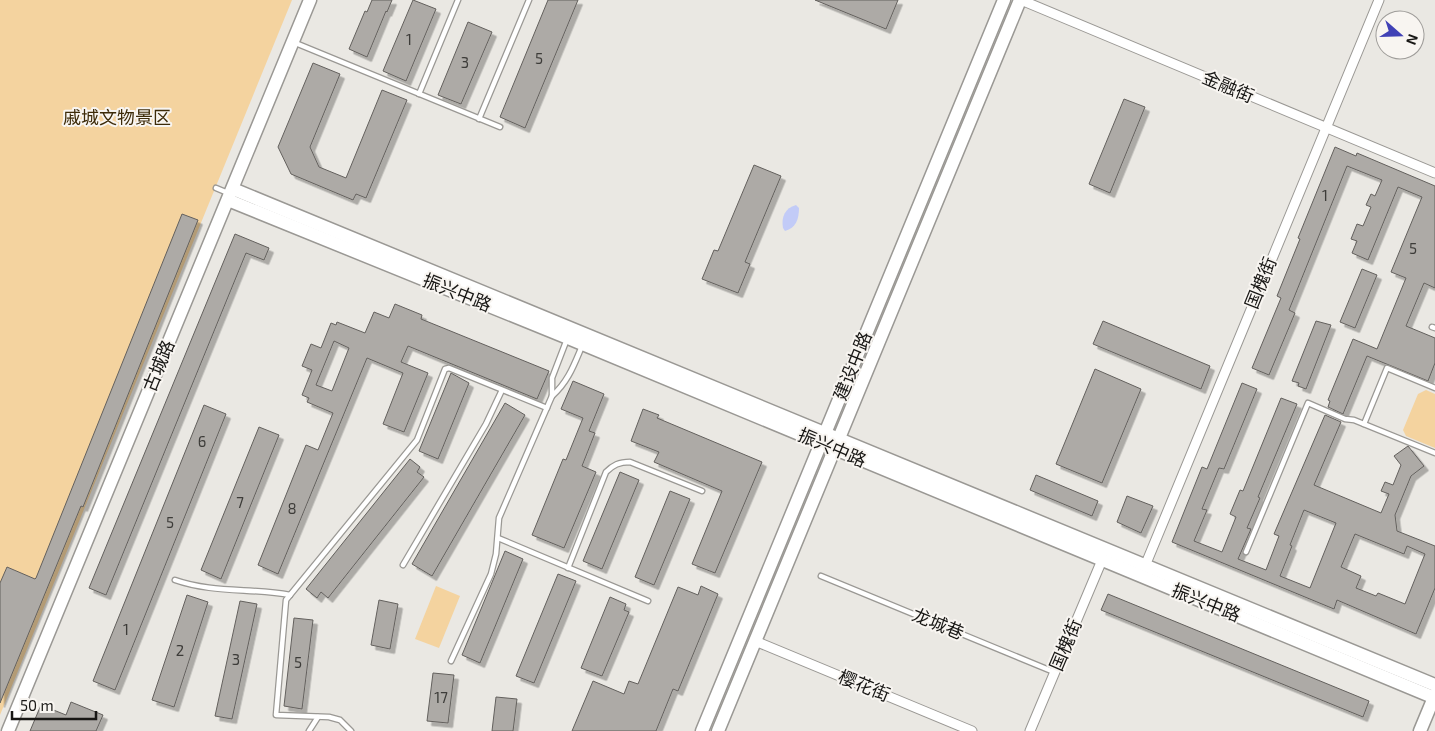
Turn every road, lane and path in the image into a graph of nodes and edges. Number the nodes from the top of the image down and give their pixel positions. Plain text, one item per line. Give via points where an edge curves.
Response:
1 (310, 0) edge
2 (458, 0) edge
3 (529, 0) edge
4 (1004, 0) edge
5 (1020, 0) edge
6 (1379, 0) edge
7 (293, 42) junction
8 (419, 94) junction
9 (479, 119) junction
10 (500, 127) dead end
11 (1325, 127) junction
12 (1435, 173) edge
13 (216, 188) dead end
14 (230, 194) junction
15 (568, 338) junction
16 (582, 344) junction
17 (1435, 388) edge
18 (502, 390) junction
19 (552, 396) junction
20 (547, 408) junction
21 (1364, 424) junction
22 (823, 439) junction
23 (836, 444) junction
24 (1435, 453) edge
25 (702, 490) dead end
26 (498, 538) junction
27 (1246, 552) dead end
28 (1102, 560) junction
29 (403, 565) dead end
30 (1145, 566) junction
31 (568, 568) junction
32 (821, 576) dead end
33 (175, 580) dead end
34 (290, 595) junction
35 (648, 601) dead end
36 (755, 641) junction
37 (451, 661) dead end
38 (1054, 672) junction
39 (1435, 694) edge
40 (318, 717) junction
41 (8, 731) edge
42 (309, 731) edge
43 (351, 731) edge
44 (702, 731) edge
45 (718, 731) edge
46 (972, 731) edge
47 (1030, 731) edge
48 (1420, 731) edge

1 - 7 street, 古城路
2 - 8 lane
3 - 9 lane
4 - 22 street, 建设中路
5 - 11 street, 金融街
5 - 23 street, 建设中路
6 - 11 street, 国槐街
7 - 8 lane
7 - 14 street, 古城路
8 - 9 lane
9 - 10 lane
11 - 12 street, 金融街
11 - 30 street, 国槐街
13 - 14 lane
14 - 15 street, 振兴中路
14 - 22 street, 振兴中路
14 - 41 street, 古城路
15 - 16 street, 振兴中路
15 - 19 lane via 552,378
16 - 19 lane via 570,375
16 - 22 street, 振兴中路
17 - 21 lane via 1387,368
18 - 20 lane
18 - 29 lane via 486,424
18 - 34 lane via 445,369 417,440
19 - 20 lane
20 - 26 lane via 499,518
21 - 24 lane
21 - 27 lane via 1308,403
22 - 23 street, 振兴中路
22 - 44 street, 建设中路
23 - 28 street, 振兴中路
23 - 30 street, 振兴中路
23 - 36 street, 建设中路
25 - 31 lane via 630,462 613,465 606,472
26 - 31 lane
26 - 37 lane via 490,574
28 - 38 street, 国槐街
28 - 39 street, 振兴中路
30 - 39 street, 振兴中路
31 - 35 lane
32 - 38 lane, 龙城巷
33 - 34 lane via 202,587
34 - 40 lane via 286,600 276,715
36 - 45 street, 建设中路
36 - 46 street, 樱花街
38 - 47 street, 国槐街
39 - 48 street
40 - 42 lane
40 - 43 lane via 340,720

